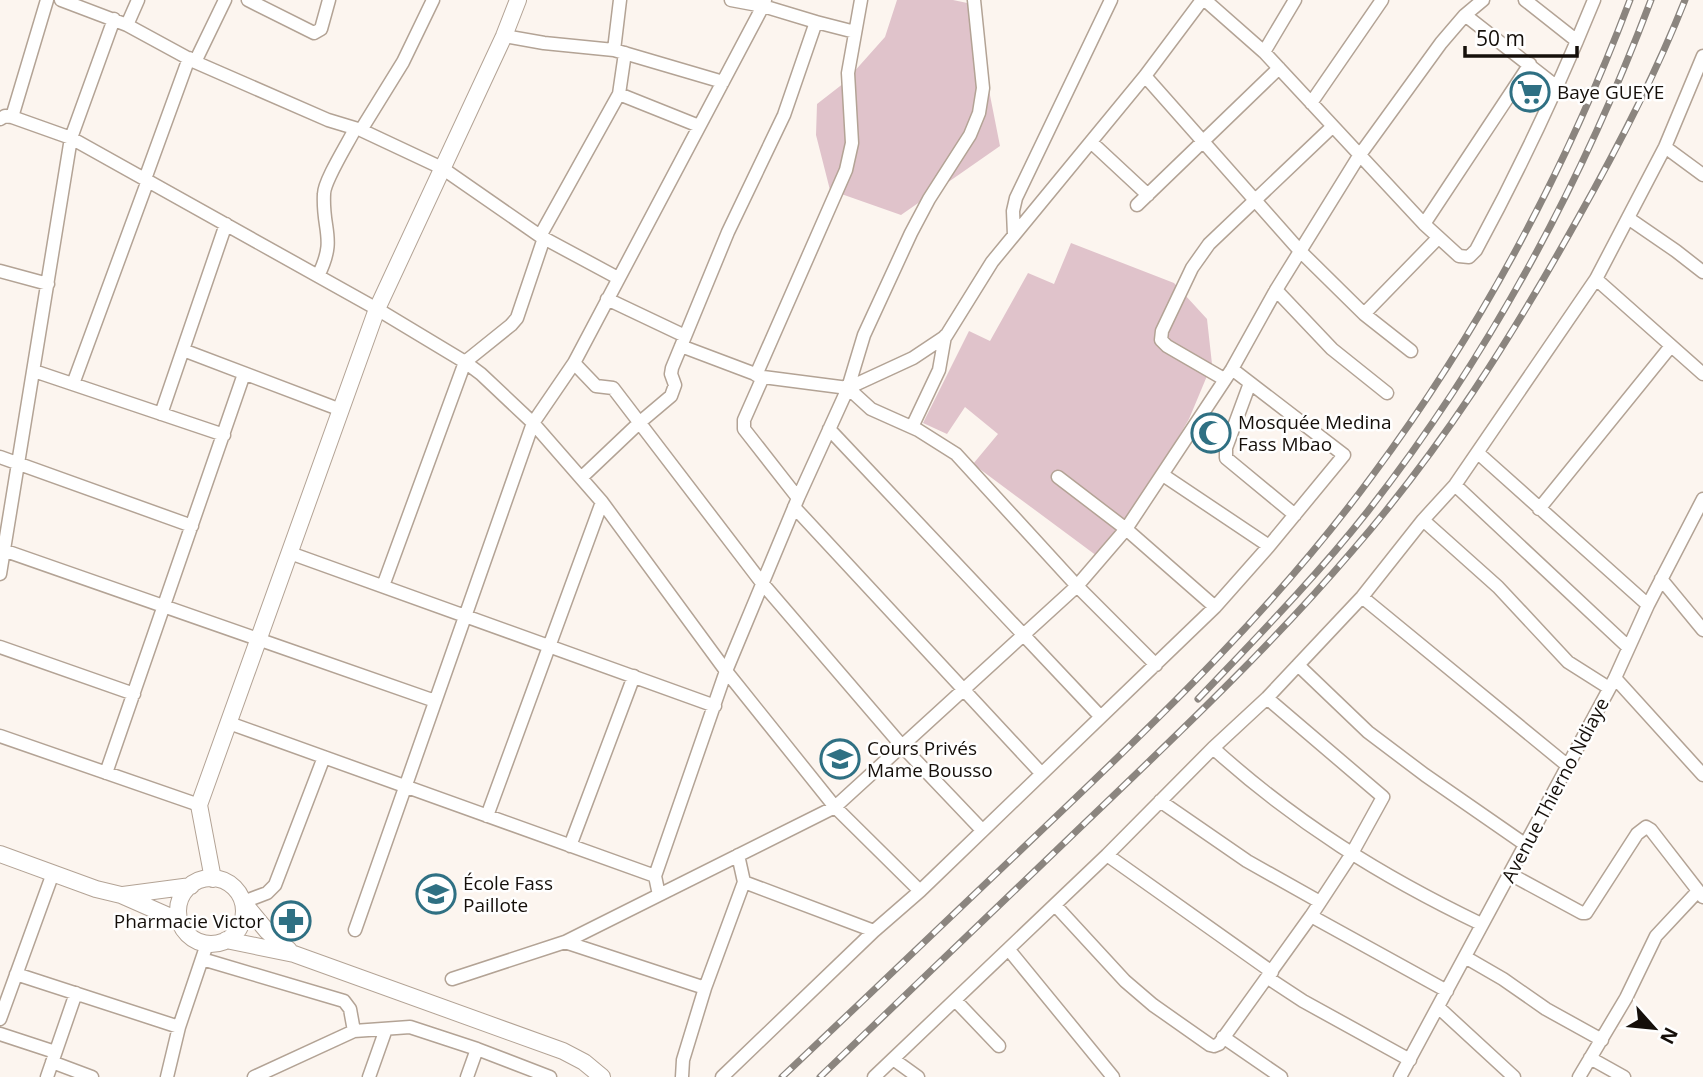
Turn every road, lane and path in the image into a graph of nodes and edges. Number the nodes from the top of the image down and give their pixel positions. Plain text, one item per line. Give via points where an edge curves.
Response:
1 (47, 0) edge
2 (61, 0) edge
3 (138, 0) edge
4 (225, 0) edge
5 (248, 0) edge
6 (329, 0) edge
7 (433, 0) edge
8 (518, 0) edge
9 (620, 0) edge
10 (730, 0) edge
11 (861, 0) edge
12 (974, 0) edge
13 (1111, 0) edge
14 (1203, 0) edge
15 (1295, 0) edge
16 (1382, 0) edge
17 (1483, 0) edge
18 (1525, 0) edge
19 (1594, 0) edge
20 (764, 3) edge
21 (1467, 8) edge
22 (114, 19) junction
23 (816, 22) junction
24 (127, 25) junction
25 (855, 32) junction
26 (504, 36) junction
27 (1577, 41) junction
28 (619, 51) junction
29 (1264, 52) junction
30 (192, 60) junction
31 (1530, 64) junction
32 (1701, 65) edge
33 (1279, 68) junction
34 (1145, 76) junction
35 (723, 82) junction
36 (1558, 87) junction
37 (619, 94) junction
38 (1311, 103) junction
39 (6, 118) edge
40 (699, 126) junction
41 (1332, 127) junction
42 (358, 130) junction
43 (71, 138) junction
44 (1091, 142) junction
45 (1202, 142) junction
46 (1665, 147) junction
47 (1359, 156) junction
48 (442, 168) junction
49 (1703, 175) edge
50 (147, 180) junction
51 (1148, 195) junction
52 (1254, 201) junction
53 (1137, 205) dead end
54 (1628, 218) junction
55 (226, 224) junction
56 (1424, 224) junction
57 (1014, 234) junction
58 (542, 237) junction
59 (1438, 238) junction
60 (1300, 251) junction
61 (0, 271) edge
62 (1703, 272) edge
63 (318, 276) junction
64 (618, 278) junction
65 (1596, 279) junction
66 (48, 284) junction
67 (1276, 290) junction
68 (607, 299) junction
69 (377, 309) junction
70 (1364, 314) junction
71 (946, 336) junction
72 (683, 341) junction
73 (1671, 346) junction
74 (183, 350) junction
75 (1411, 351) dead end
76 (466, 362) junction
77 (574, 363) junction
78 (34, 371) junction
79 (244, 374) junction
80 (1228, 374) junction
81 (1703, 374) edge
82 (760, 376) junction
83 (1250, 383) junction
84 (74, 384) junction
85 (848, 388) junction
86 (1387, 393) dead end
87 (341, 410) junction
88 (161, 414) junction
89 (533, 423) junction
90 (639, 423) junction
91 (912, 427) junction
92 (829, 429) junction
93 (224, 435) junction
94 (1478, 453) junction
95 (0, 457) edge
96 (19, 463) junction
97 (1163, 475) junction
98 (1058, 477) dead end
99 (581, 478) junction
100 (1455, 485) junction
101 (1703, 499) edge
102 (602, 502) junction
103 (796, 502) junction
104 (1539, 509) junction
105 (1295, 515) junction
106 (1698, 519) edge
107 (1423, 520) junction
108 (192, 527) junction
109 (1126, 529) junction
110 (1269, 546) junction
111 (2, 550) edge
112 (290, 553) junction
113 (0, 574) edge
114 (1661, 579) junction
115 (762, 583) junction
116 (383, 586) junction
117 (1077, 586) junction
118 (1362, 597) junction
119 (1648, 605) junction
120 (164, 606) junction
121 (1215, 607) junction
122 (465, 616) junction
123 (1703, 630) edge
124 (1024, 636) junction
125 (259, 639) junction
126 (549, 646) junction
127 (0, 647) edge
128 (1628, 647) junction
129 (1156, 665) junction
130 (1298, 665) junction
131 (726, 671) junction
132 (634, 676) junction
133 (1612, 683) junction
134 (964, 689) junction
135 (134, 694) junction
136 (1267, 698) junction
137 (435, 701) junction
138 (715, 706) junction
139 (1100, 716) junction
140 (229, 723) junction
141 (0, 736) edge
142 (902, 746) junction
143 (1213, 748) junction
144 (324, 757) junction
145 (1568, 766) junction
146 (106, 773) junction
147 (1041, 773) junction
148 (1703, 775) edge
149 (405, 786) junction
150 (1160, 801) junction
151 (199, 806) junction
152 (835, 807) junction
153 (487, 816) junction
154 (982, 830) junction
155 (1525, 845) junction
156 (570, 846) junction
157 (0, 854) edge
158 (738, 855) junction
159 (1107, 855) junction
160 (1351, 855) junction
161 (53, 873) junction
162 (1510, 874) junction
163 (655, 876) junction
164 (213, 879) junction
165 (744, 883) junction
166 (191, 886) junction
167 (920, 891) junction
168 (1700, 894) edge
169 (121, 895) junction
170 (659, 895) junction
171 (243, 902) junction
172 (1320, 902) junction
173 (1055, 905) junction
174 (1311, 916) junction
175 (180, 921) junction
176 (1481, 924) junction
177 (355, 930) dead end
178 (874, 931) junction
179 (226, 940) junction
180 (565, 942) junction
181 (1009, 950) junction
182 (204, 951) junction
183 (294, 954) junction
184 (1465, 957) junction
185 (16, 974) junction
186 (1270, 975) junction
187 (452, 979) dead end
188 (705, 988) junction
189 (1447, 991) junction
190 (76, 993) junction
191 (955, 1000) junction
192 (1437, 1007) junction
193 (0, 1019) edge
194 (179, 1027) junction
195 (386, 1029) junction
196 (354, 1031) junction
197 (0, 1034) edge
198 (1223, 1037) junction
199 (1602, 1040) junction
200 (999, 1046) dead end
201 (477, 1049) junction
202 (53, 1057) junction
203 (1590, 1058) junction
204 (894, 1059) junction
205 (1410, 1060) junction
206 (277, 1072) edge
207 (916, 1076) edge
208 (47, 1077) edge
209 (92, 1077) edge
210 (167, 1077) edge
211 (254, 1077) edge
212 (369, 1077) edge
213 (467, 1077) edge
214 (550, 1077) edge
215 (602, 1077) edge
216 (682, 1077) edge
217 (722, 1077) edge
218 (874, 1077) edge
219 (1114, 1077) edge
220 (1281, 1077) edge
221 (1400, 1077) edge
222 (1514, 1077) edge
223 (1579, 1077) edge
224 (1624, 1077) edge

1 - 39 street
2 - 22 street
3 - 24 street
4 - 30 street
5 - 6 street via 314,33 321,29
7 - 42 street via 403,62
8 - 26 street
9 - 28 street
10 - 20 street
11 - 25 street
12 - 85 street via 983,88 979,113 911,233 864,335
13 - 57 street via 1016,198
14 - 29 street
14 - 34 street
15 - 29 street
16 - 38 street
17 - 21 street
18 - 27 street
19 - 27 street
20 - 23 street
20 - 35 street
21 - 31 street
21 - 47 street
22 - 24 street
22 - 43 street
23 - 25 street
23 - 72 street via 783,115
24 - 30 street
25 - 82 street via 848,73 852,143 846,170
26 - 28 street
26 - 48 street
27 - 36 street
28 - 35 street
28 - 37 street
29 - 33 street
30 - 42 street
30 - 50 street
31 - 36 street
31 - 56 street
32 - 46 street
33 - 38 street
33 - 45 street
34 - 44 street
34 - 45 street
35 - 40 street
36 - 59 street via 1476,250 1469,257 1459,256
37 - 40 street
37 - 58 street
38 - 41 street
39 - 43 street
40 - 64 street
41 - 47 street
41 - 52 street
42 - 48 street
42 - 63 street via 325,187 329,247
43 - 50 street
43 - 66 street
44 - 51 street
44 - 57 street
45 - 51 street
45 - 52 street
46 - 49 street
46 - 54 street
47 - 56 street
47 - 60 street
48 - 58 street
48 - 69 street
50 - 55 street
50 - 84 street
51 - 53 street
52 - 60 street
52 - 80 street via 1201,255 1162,331 1161,340 1167,346
54 - 62 street
54 - 65 street
55 - 63 street
55 - 74 street
56 - 59 street
57 - 71 street
58 - 64 street
58 - 76 street via 517,318
59 - 70 street
60 - 67 street
60 - 70 street
61 - 66 street
63 - 69 street
64 - 68 street
65 - 73 street
65 - 94 street
66 - 78 street
67 - 80 street
67 - 86 street via 1332,349
68 - 72 street
68 - 77 street
69 - 76 street
69 - 87 street
70 - 75 street
71 - 85 street via 913,358
71 - 91 street via 939,370
72 - 82 street
72 - 90 street via 672,368 671,396
73 - 81 street
73 - 104 street
74 - 79 street
74 - 88 street
76 - 89 street
76 - 116 street
77 - 89 street
77 - 90 street via 596,386 612,388
78 - 84 street
78 - 96 street
79 - 87 street
79 - 93 street
80 - 83 street
80 - 97 street
82 - 85 street
82 - 103 street via 744,429
83 - 105 street via 1226,458
83 - 105 street via 1344,455
84 - 88 street
85 - 91 street via 871,410
85 - 92 street
87 - 112 street
88 - 93 street
89 - 99 street
89 - 122 street
90 - 99 street
90 - 115 street
91 - 117 street via 956,454
92 - 103 street
92 - 124 street
93 - 108 street
94 - 100 street
94 - 104 street
95 - 96 street
96 - 108 street
96 - 111 street
97 - 109 street
97 - 110 street
98 - 109 street
99 - 102 street
100 - 107 street
100 - 128 street
101 - 106 street, Avenue Thierno Ndiaye
102 - 126 street
102 - 131 street
103 - 115 street
103 - 134 street
104 - 119 street
105 - 110 street
106 - 114 street, Avenue Thierno Ndiaye
107 - 118 street
107 - 133 street via 1498,587 1567,662
108 - 120 street
109 - 117 street
109 - 121 street
110 - 121 street
111 - 113 street
111 - 120 street
112 - 116 street
112 - 125 street
114 - 119 street, Avenue Thierno Ndiaye
114 - 123 street
115 - 131 street
115 - 142 street
116 - 122 street
117 - 124 street
117 - 129 street
118 - 130 street
118 - 145 street
119 - 128 street, Avenue Thierno Ndiaye
120 - 125 street
120 - 135 street
121 - 129 street
122 - 126 street
122 - 137 street
124 - 134 street
124 - 139 street
125 - 137 street
125 - 140 street
126 - 132 street
126 - 153 street
127 - 135 street
128 - 133 street, Avenue Thierno Ndiaye
129 - 139 street
130 - 136 street
130 - 155 street via 1368,732
131 - 138 street
131 - 152 street
132 - 138 street
132 - 156 street
133 - 145 street, Avenue Thierno Ndiaye
133 - 148 street
134 - 142 street
134 - 147 street
135 - 146 street
136 - 143 street
136 - 160 street via 1383,797
137 - 149 street
138 - 163 street
139 - 147 street
140 - 144 street
140 - 151 street
141 - 146 street
142 - 152 street
142 - 154 street
143 - 150 street
143 - 160 street via 1259,790
144 - 149 street
144 - 171 street via 275,885
145 - 155 street, Avenue Thierno Ndiaye
146 - 151 street
147 - 154 street
149 - 153 street
149 - 177 street
150 - 159 street
150 - 172 street via 1247,861
151 - 164 street
152 - 158 street
152 - 167 street
153 - 156 street
154 - 167 street
155 - 162 street, Avenue Thierno Ndiaye
156 - 163 street
157 - 161 street
158 - 165 street
158 - 170 street
159 - 173 street
159 - 186 street
160 - 172 street
160 - 176 street
161 - 169 street
161 - 185 street
162 - 168 street via 1586,913 1646,827
162 - 176 street, Avenue Thierno Ndiaye
163 - 170 street
164 - 166 street
164 - 171 street via 228,883
165 - 178 street
165 - 188 street
166 - 169 street
166 - 175 street via 181,899
167 - 178 street
168 - 199 street via 1656,936
169 - 175 street
170 - 180 street
171 - 179 street via 240,926
171 - 183 street
172 - 174 street
173 - 181 street
173 - 198 street via 1153,1005 1214,1046
174 - 186 street
174 - 189 street
175 - 182 street
176 - 184 street, Avenue Thierno Ndiaye
178 - 217 street
179 - 182 street
179 - 183 street
180 - 187 street
180 - 188 street
181 - 191 street
181 - 219 street
182 - 194 street
182 - 196 street via 344,1002
183 - 215 street via 563,1051
184 - 189 street, Avenue Thierno Ndiaye
184 - 199 street
185 - 190 street
185 - 193 street
186 - 198 street
186 - 205 street via 1303,1001
188 - 216 street
189 - 192 street, Avenue Thierno Ndiaye
190 - 194 street
190 - 202 street
191 - 200 street
191 - 204 street
192 - 205 street, Avenue Thierno Ndiaye
192 - 222 street
194 - 210 street
195 - 196 street
195 - 201 street via 411,1027
195 - 212 street
196 - 206 street
197 - 202 street
198 - 220 street
199 - 203 street
201 - 213 street
201 - 214 street
202 - 208 street
202 - 209 street
203 - 223 street
203 - 224 street
204 - 207 street
204 - 218 street
205 - 221 street, Avenue Thierno Ndiaye
206 - 211 street

